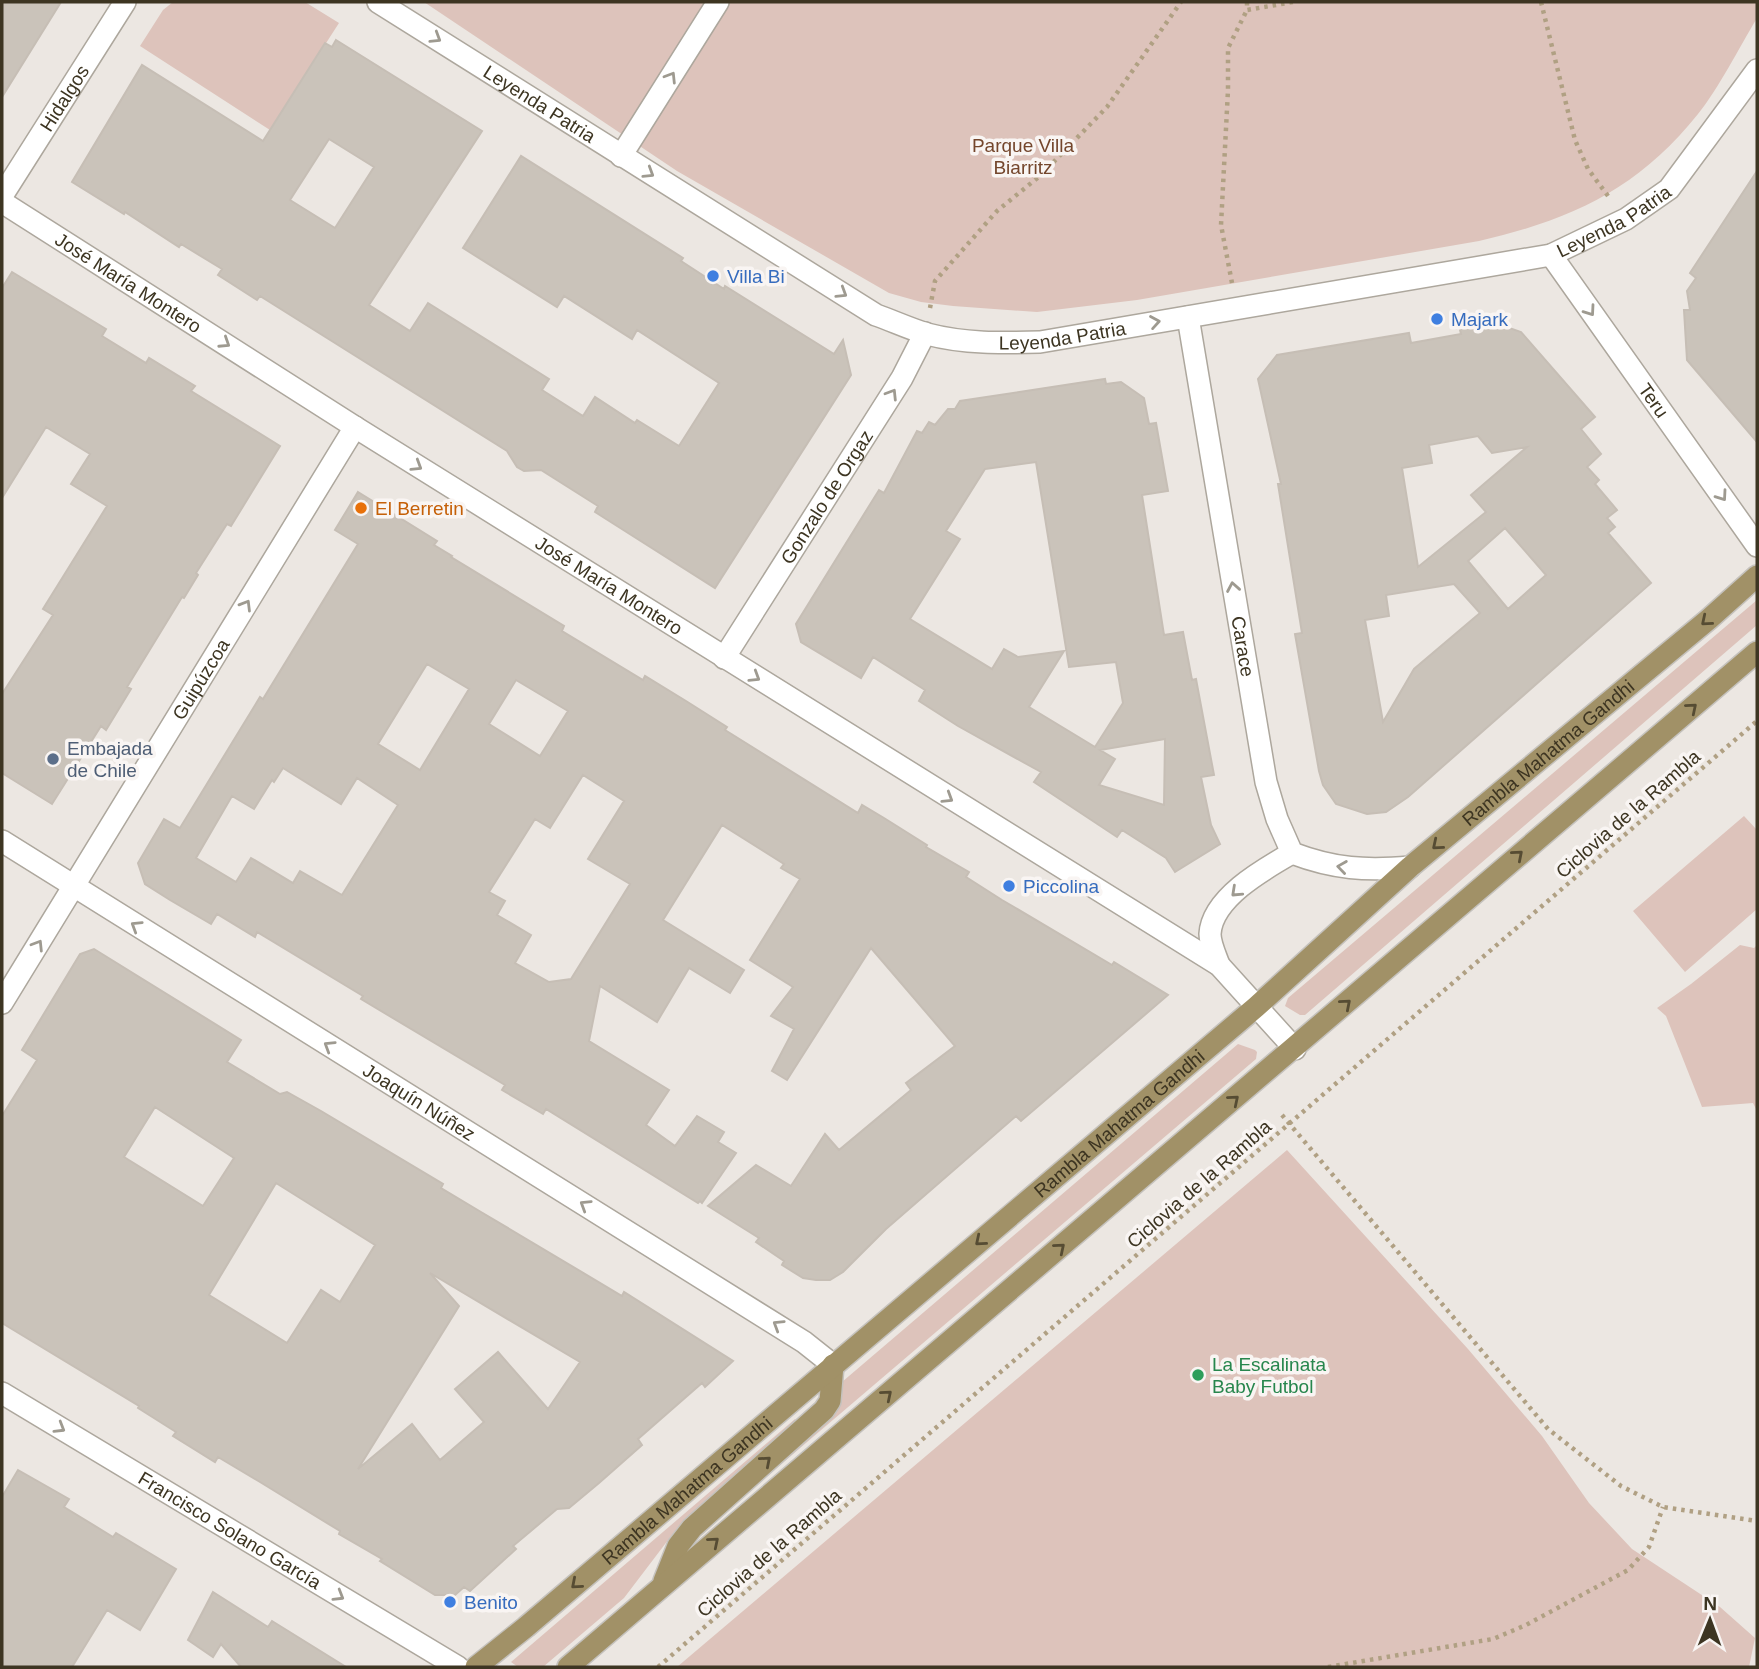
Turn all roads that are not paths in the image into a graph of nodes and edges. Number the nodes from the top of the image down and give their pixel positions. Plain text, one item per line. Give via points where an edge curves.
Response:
1 (125, 2) edge
2 (378, 2) edge
3 (718, 2) edge
4 (1757, 70) edge
5 (621, 156) junction
6 (2, 196) edge
7 (2, 202) edge
8 (1551, 255) junction
9 (1188, 317) junction
10 (925, 333) junction
11 (355, 427) junction
12 (1757, 546) edge
13 (1757, 576) edge
14 (1757, 652) edge
15 (724, 658) junction
16 (2, 841) edge
17 (1292, 853) junction
18 (1410, 867) junction
19 (75, 887) junction
20 (1219, 965) junction
21 (2, 1003) edge
22 (1256, 1007) junction
23 (1295, 1049) junction
24 (833, 1365) junction
25 (2, 1393) edge
26 (662, 1586) junction
27 (458, 1667) edge
28 (476, 1667) edge
29 (568, 1667) edge

1 - 6 street, Hidalgos
2 -> 5 street, Leyenda Patria
5 -> 3 street
4 - 8 street, Leyenda Patria via 1669,189 1626,219
5 -> 10 street, Leyenda Patria via 876,315
7 -> 11 street, José María Montero
8 - 9 street, Leyenda Patria
8 -> 12 street, Teru
10 -> 9 street, Leyenda Patria via 991,344 1040,342
17 -> 9 street, Carace via 1266,782
15 -> 10 street, Gonzalo de Orgaz via 902,378
11 -> 15 street, José María Montero
19 -> 11 street, Guipúzcoa
13 -> 18 main road, Rambla Mahatma Gandhi
23 -> 14 main road
15 -> 20 street, José María Montero
16 - 19 street, Joaquín Núñez
18 -> 17 street via 1339,867
17 -> 20 street, José María Montero via 1257,874 1222,905 1213,919 1210,937
18 - 22 main road, Rambla Mahatma Gandhi
21 -> 19 street, Guipúzcoa
24 -> 19 street, Joaquín Núñez via 804,1342
20 - 22 street, José María Montero
22 - 23 street, José María Montero
22 -> 24 main road, Rambla Mahatma Gandhi
26 -> 23 main road
26 -> 24 main road via 678,1546 692,1528 824,1409 830,1401
24 -> 28 main road, Rambla Mahatma Gandhi
25 -> 27 street, Francisco Solano García
26 - 29 main road

